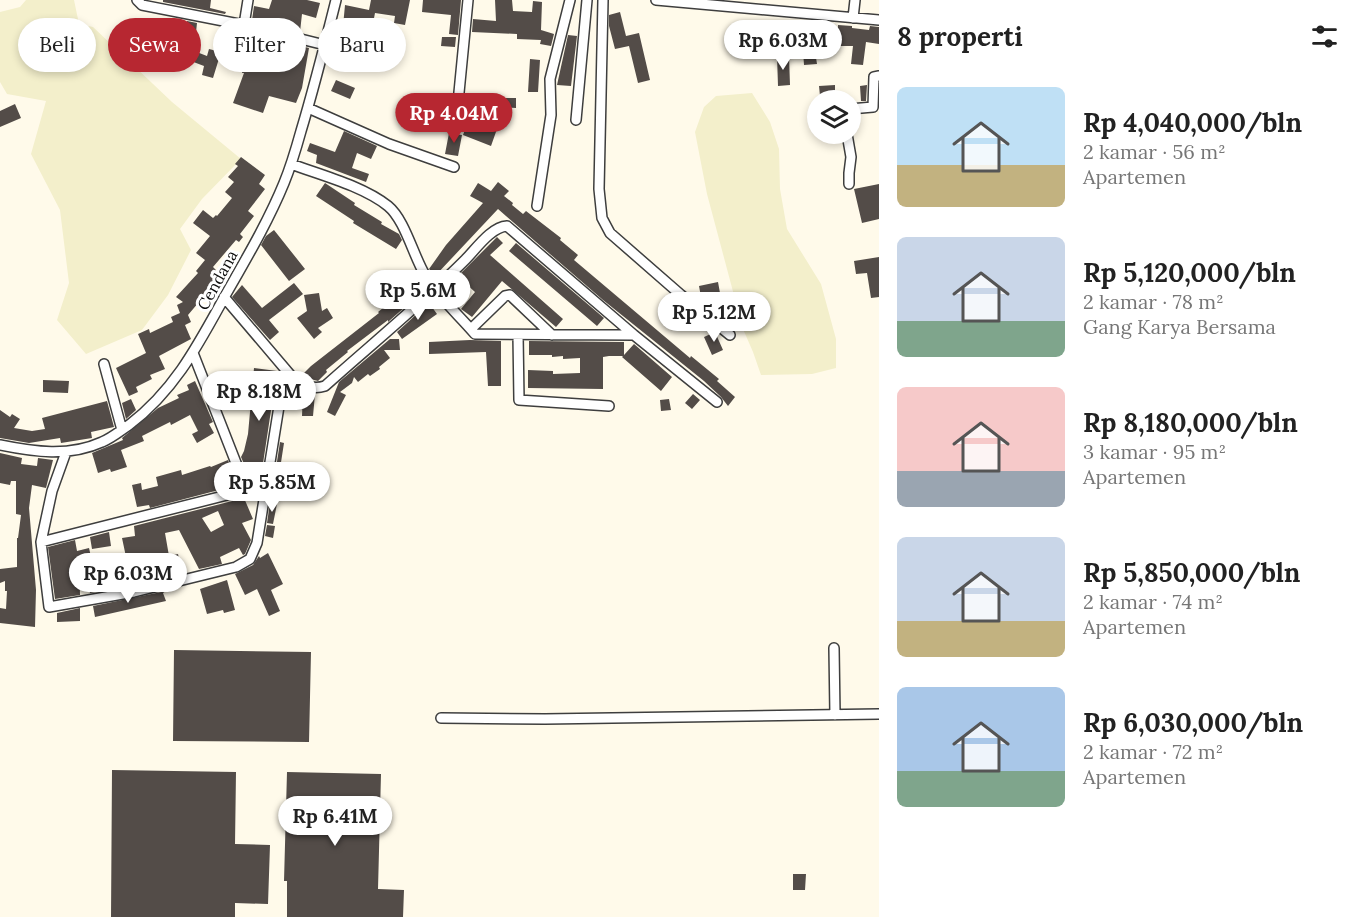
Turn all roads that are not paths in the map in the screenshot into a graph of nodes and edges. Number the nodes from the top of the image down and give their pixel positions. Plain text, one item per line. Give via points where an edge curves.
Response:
1 (137, 0) edge
2 (248, 0) edge
3 (336, 0) edge
4 (468, 0) edge
5 (570, 0) edge
6 (587, 0) edge
7 (603, 0) edge
8 (657, 0) edge
9 (778, 0) edge
10 (855, 0) edge
11 (779, 11) junction
12 (245, 18) edge
13 (332, 18) edge
14 (853, 18) junction
15 (213, 19) edge
16 (879, 20) edge
17 (318, 71) edge
18 (879, 76) edge
19 (308, 108) junction
20 (861, 108) edge
21 (457, 113) dead end
22 (576, 120) dead end
23 (849, 144) edge
24 (291, 164) junction
25 (454, 167) dead end
26 (849, 184) dead end
27 (537, 206) dead end
28 (435, 290) junction
29 (224, 297) junction
30 (471, 329) junction
31 (518, 335) junction
32 (552, 335) junction
33 (634, 335) junction
34 (730, 335) dead end
35 (193, 353) junction
36 (104, 364) dead end
37 (285, 369) junction
38 (717, 402) dead end
39 (609, 406) dead end
40 (122, 430) junction
41 (0, 445) edge
42 (66, 452) junction
43 (267, 489) junction
44 (247, 490) junction
45 (41, 542) junction
46 (834, 648) dead end
47 (879, 714) edge
48 (835, 715) junction
49 (441, 718) dead end

1 - 15 street via 141,5
2 - 12 street
3 - 13 street, Cendana
4 - 21 street
5 - 27 street via 550,79 551,115
6 - 22 street
7 - 34 street via 599,189 602,218 610,233
8 - 11 street
9 - 11 street
10 - 14 street
11 - 14 street
14 - 16 street
17 - 19 street, Cendana
18 - 20 street via 874,77 873,107
19 - 24 street, Cendana
19 - 25 street via 389,144
23 - 26 street
24 - 28 street via 361,191 389,207
24 - 29 street, Cendana via 245,262
28 - 30 street
28 - 33 street via 489,236 507,226
28 - 37 street via 325,386 307,386
29 - 35 street, Cendana
29 - 37 street
30 - 31 street via 477,335
30 - 32 street via 510,295
31 - 32 street
31 - 39 street via 519,400
32 - 33 street
33 - 38 street
35 - 40 street, Cendana via 161,398
35 - 44 street
36 - 40 street
37 - 43 street
40 - 42 street, Cendana via 102,443
41 - 42 street, Cendana
42 - 45 street
43 - 44 street
43 - 45 street via 253,555 243,564 220,572 49,607
44 - 45 street
46 - 48 street
47 - 48 street
48 - 49 street

